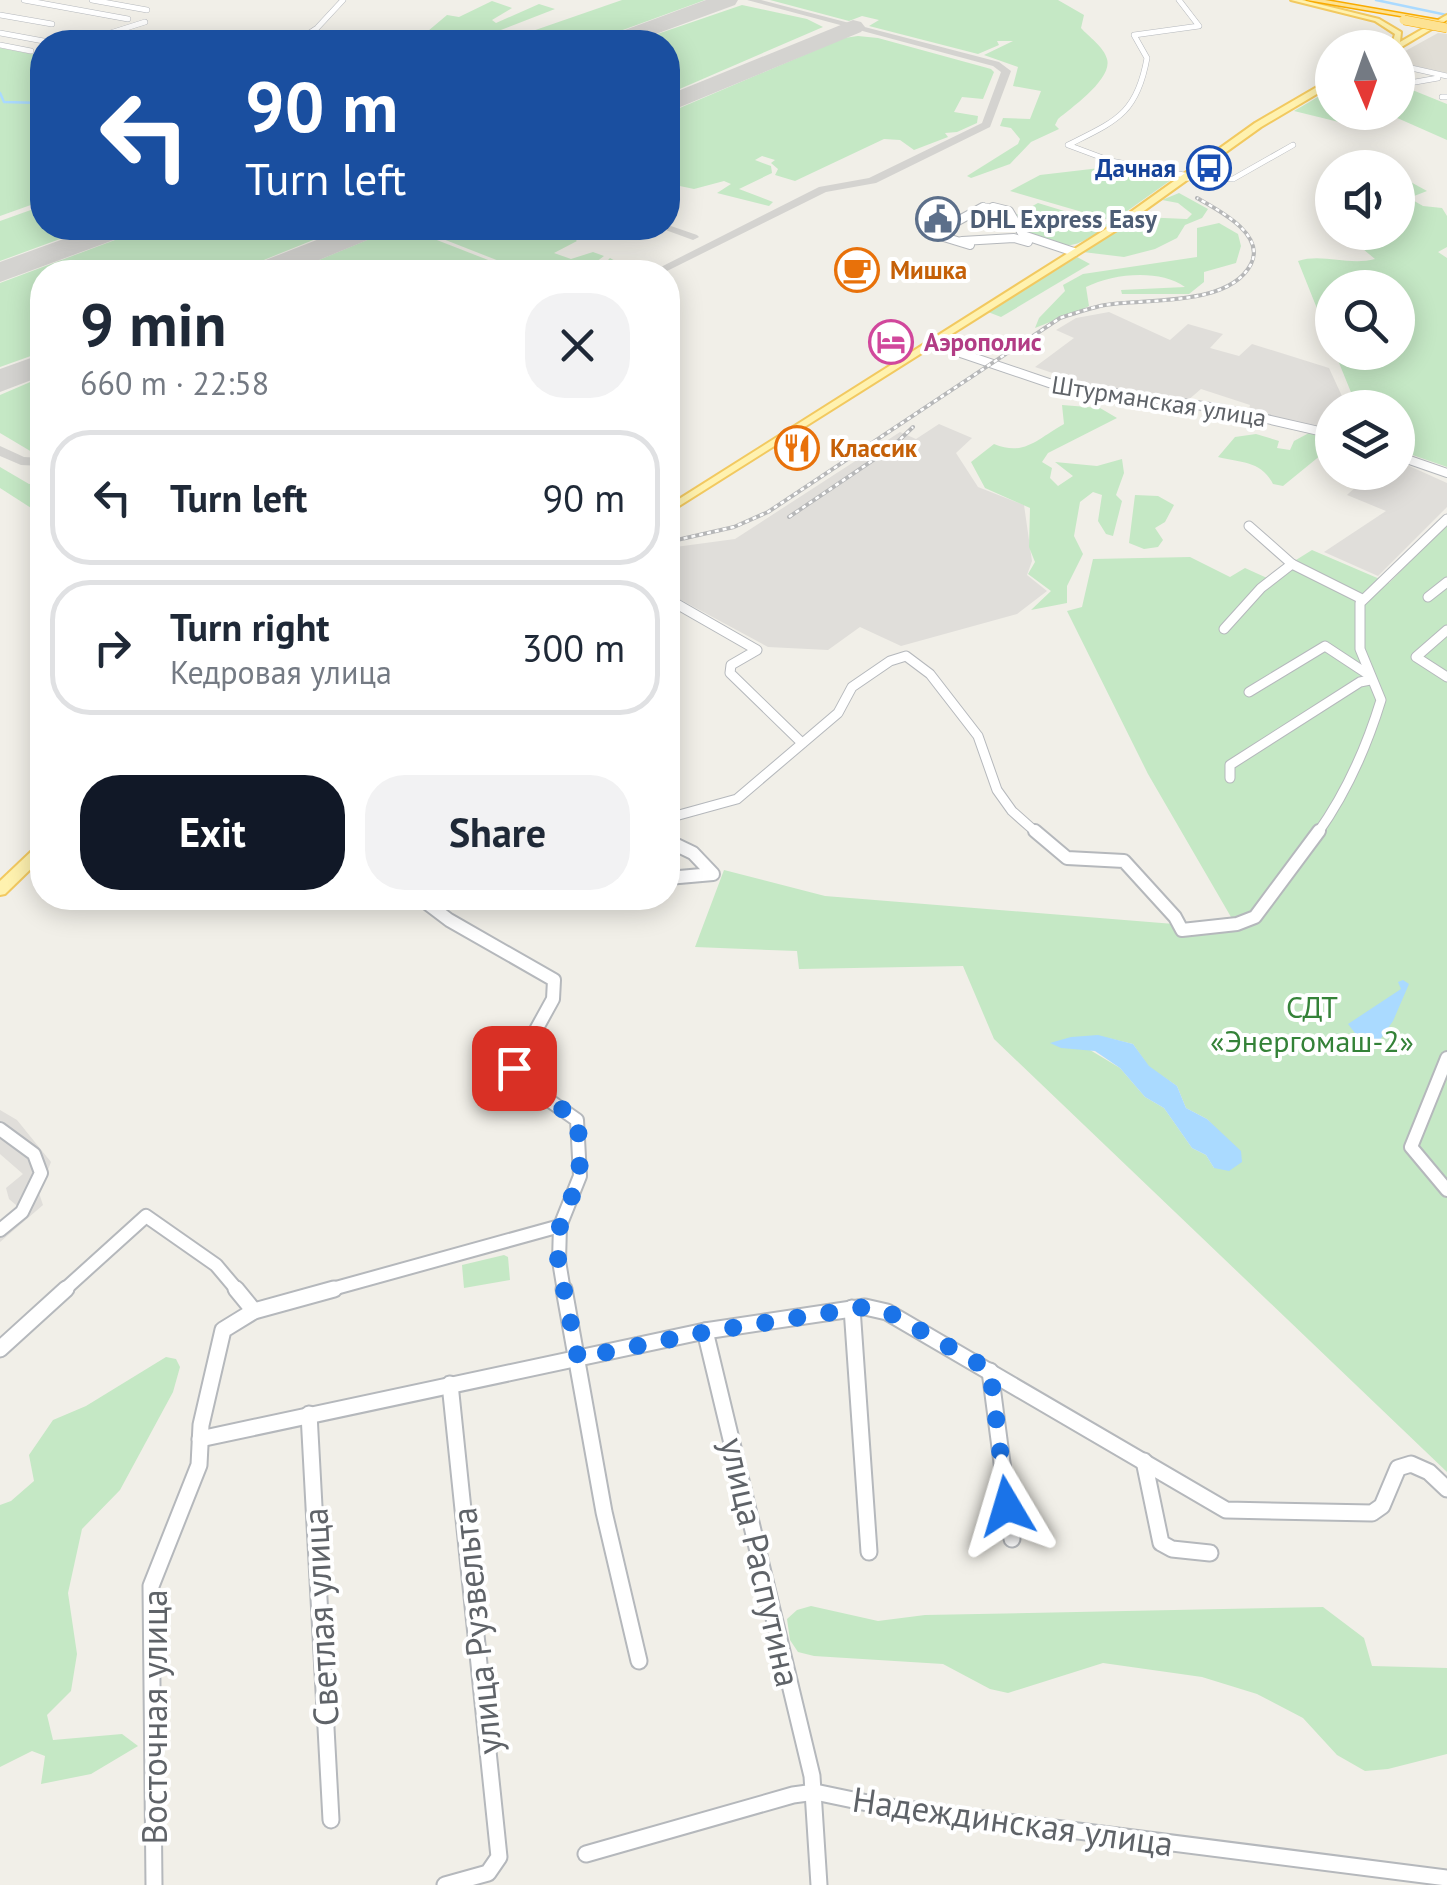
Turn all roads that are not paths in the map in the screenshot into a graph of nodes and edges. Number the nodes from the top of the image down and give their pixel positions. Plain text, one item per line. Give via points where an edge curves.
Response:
1 (24, 0) edge
2 (92, 0) edge
3 (343, 0) edge
4 (1179, 0) edge
5 (1301, 0) edge
6 (147, 10) dead end
7 (0, 14) edge
8 (128, 19) dead end
9 (1445, 21) edge
10 (146, 22) dead end
11 (52, 24) dead end
12 (120, 30) edge
13 (314, 30) edge
14 (1395, 30) edge
15 (0, 34) edge
16 (1415, 36) edge
17 (30, 39) edge
18 (0, 46) edge
19 (30, 51) edge
20 (1415, 69) edge
21 (1446, 76) edge
22 (1415, 82) edge
23 (1315, 92) edge
24 (1294, 144) dead end
25 (1187, 177) junction
26 (997, 207) junction
27 (970, 245) dead end
28 (1072, 254) junction
29 (931, 343) junction
30 (1315, 430) edge
31 (1415, 462) edge
32 (1447, 473) edge
33 (680, 502) edge
34 (1447, 519) edge
35 (1249, 526) dead end
36 (1292, 564) junction
37 (1447, 582) edge
38 (1428, 597) dead end
39 (1362, 599) junction
40 (680, 606) edge
41 (1224, 629) dead end
42 (1447, 630) edge
43 (1447, 677) edge
44 (1369, 678) junction
45 (1248, 692) dead end
46 (802, 743) junction
47 (1230, 778) dead end
48 (680, 812) edge
49 (680, 846) edge
50 (30, 861) edge
51 (680, 877) edge
52 (0, 890) edge
53 (436, 910) edge
54 (1447, 1058) edge
55 (0, 1129) edge
56 (1447, 1190) edge
57 (560, 1226) junction
58 (0, 1230) edge
59 (852, 1308) junction
60 (254, 1311) junction
61 (706, 1332) junction
62 (0, 1349) edge
63 (578, 1358) junction
64 (990, 1370) junction
65 (450, 1384) junction
66 (310, 1414) junction
67 (200, 1439) junction
68 (1144, 1460) junction
69 (1447, 1489) edge
70 (1012, 1539) dead end
71 (869, 1552) dead end
72 (1210, 1553) dead end
73 (638, 1661) dead end
74 (815, 1792) junction
75 (331, 1820) dead end
76 (586, 1854) dead end
77 (1447, 1878) edge
78 (154, 1885) edge
79 (445, 1885) edge
80 (819, 1885) edge

1 - 8 street
2 - 6 street
3 - 13 street
4 - 25 street via 1200,26 1134,35 1147,58 1140,97 1125,114 1068,145 1111,162
5 - 9 highway
5 - 9 highway, bridge
5 - 14 main road
7 - 11 street
9 - 16 main road
10 - 12 street
15 - 17 street
18 - 19 street
20 - 21 street
21 - 22 street
23 - 25 main road
24 - 25 street via 1233,179
25 - 28 main road
26 - 27 street via 986,206 934,234
26 - 28 street via 1013,214 1023,235
26 - 28 street via 945,235 964,242 1018,239
28 - 29 main road
29 - 30 street, Штурманская улица via 1049,383 1173,400
29 - 33 main road
31 - 32 street
34 - 39 street
35 - 36 street
36 - 39 street
36 - 41 street
37 - 38 street
39 - 44 street via 1360,648
40 - 46 street via 757,650 729,667 732,677
42 - 43 street via 1416,657
44 - 45 street via 1324,646
44 - 46 street via 1381,703 1340,802 1256,917 1221,927 1182,930 1124,861 1067,858 1012,811 978,736 930,674 906,656 852,687 838,713
44 - 47 street via 1230,766
46 - 48 street via 738,798 718,808
49 - 51 street via 712,874
50 - 52 main road
53 - 57 street via 554,980 553,999 514,1068 520,1080 578,1120 580,1176
54 - 56 street via 1412,1147
55 - 58 street via 34,1154 41,1173 22,1212
57 - 60 street
57 - 63 street via 558,1261
59 - 61 street
59 - 64 street via 888,1312
59 - 71 street
60 - 62 street via 216,1265 146,1216
60 - 67 street, Восточная улица via 224,1330
61 - 63 street
61 - 74 street, улица Распутина
63 - 65 street
63 - 73 street
64 - 68 street
64 - 70 street
65 - 66 street
65 - 79 street, улица Рузвельта via 499,1857 488,1873
66 - 67 street
66 - 75 street, Светлая улица
67 - 78 street, Восточная улица via 199,1465 152,1586
68 - 69 street via 1238,1512 1372,1512 1382,1506 1398,1468 1411,1464
68 - 72 street via 1161,1544
74 - 76 street, Надеждинская улица
74 - 77 street, Надеждинская улица
74 - 80 street, улица Распутина

